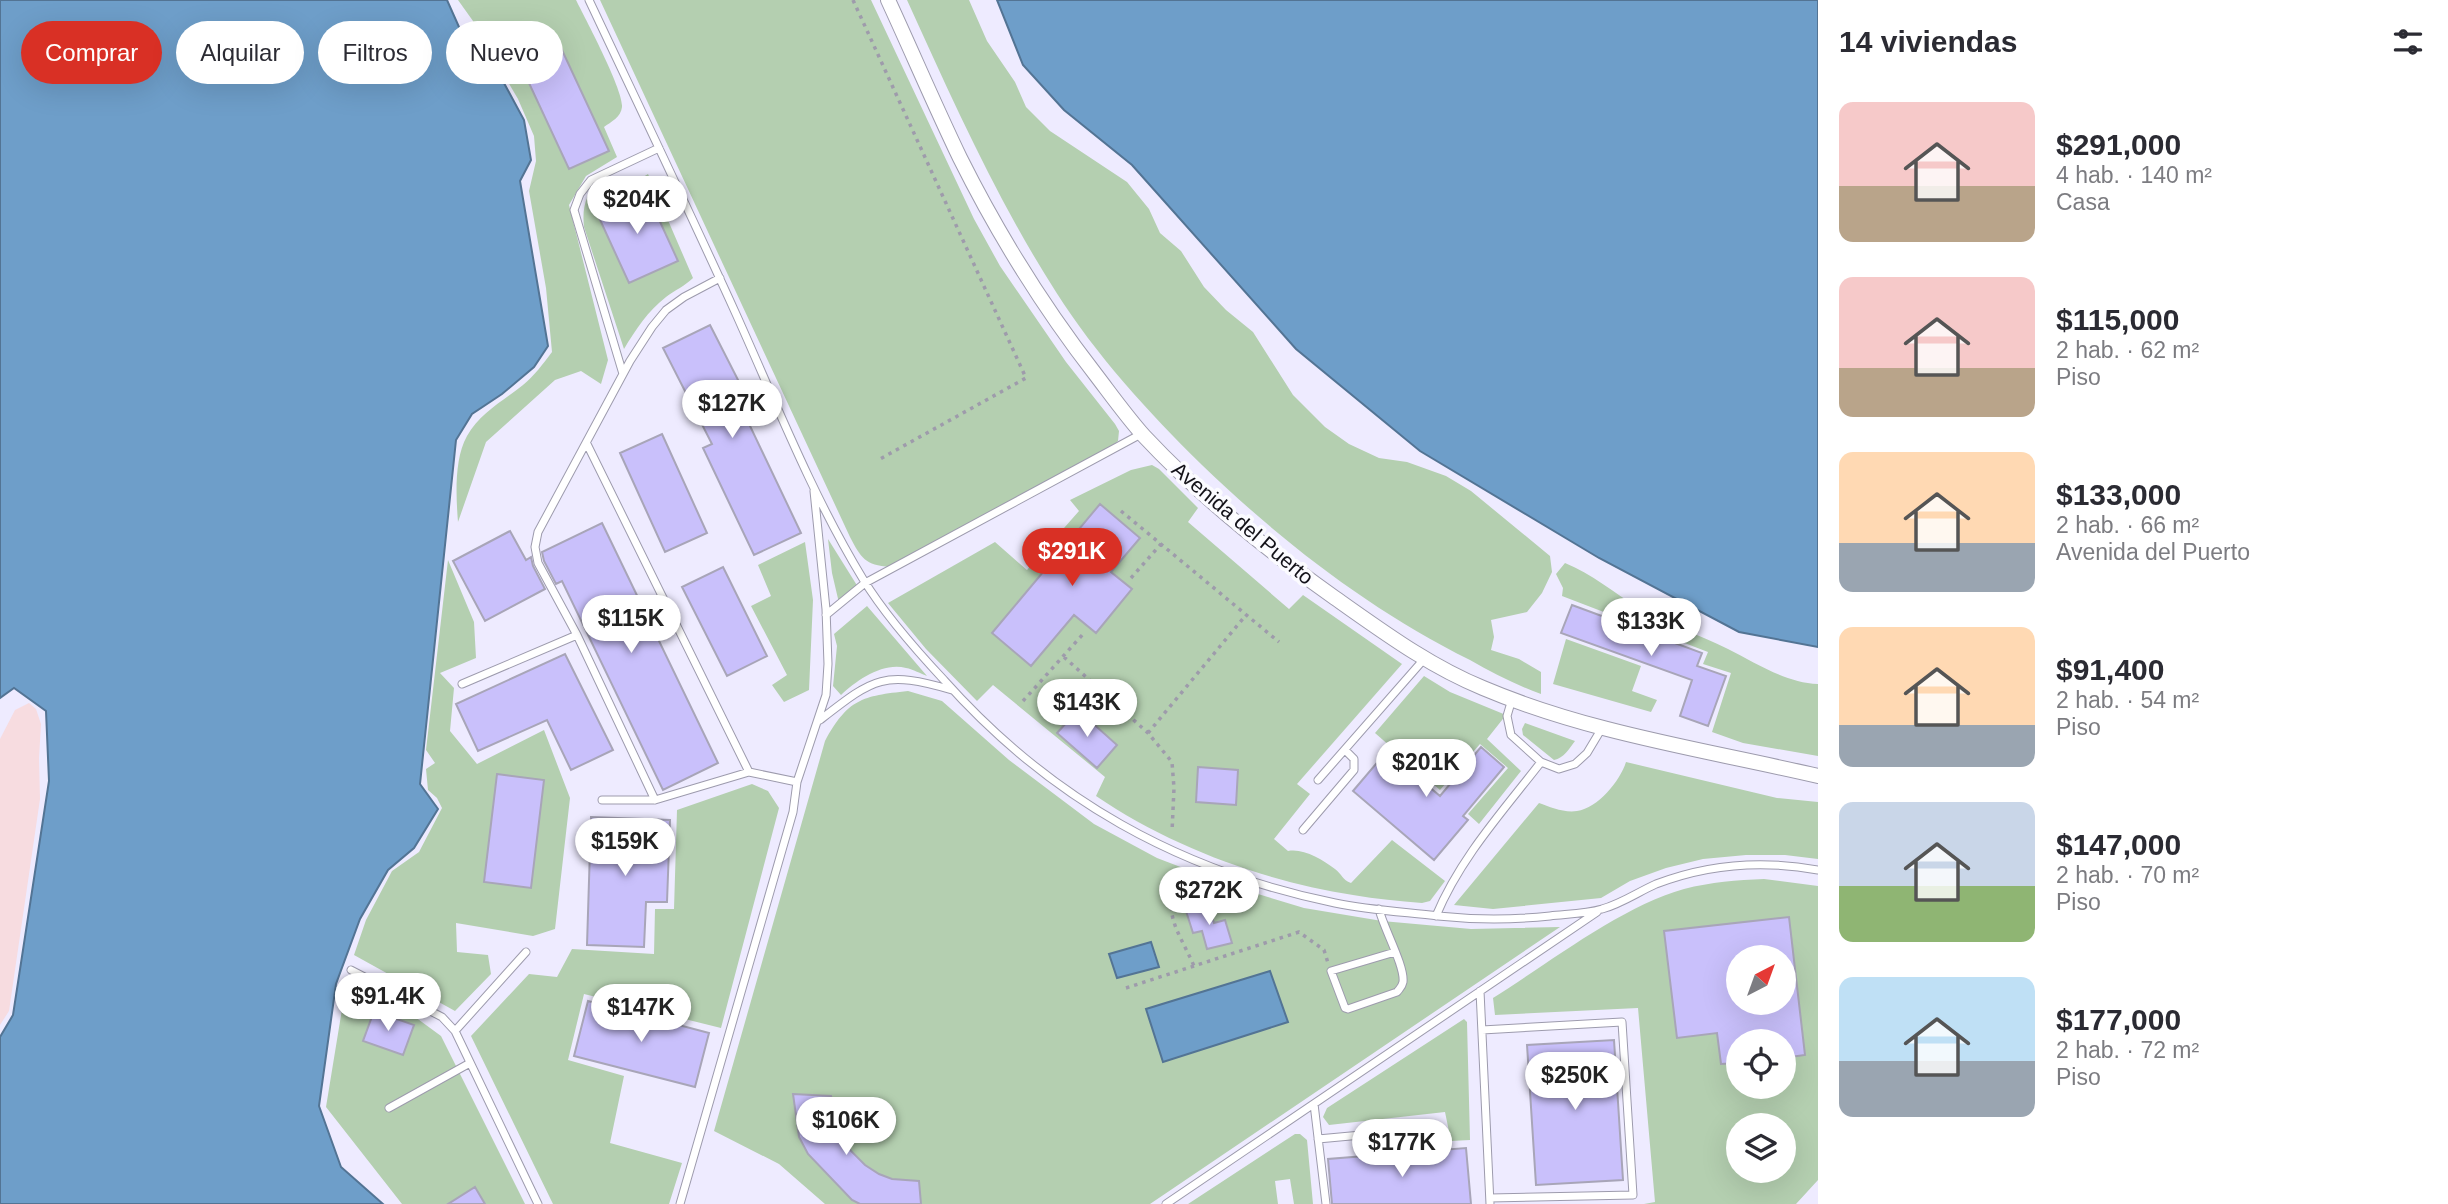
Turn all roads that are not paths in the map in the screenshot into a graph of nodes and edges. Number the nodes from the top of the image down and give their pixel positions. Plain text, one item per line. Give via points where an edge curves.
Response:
1 (589, 0) edge
2 (888, 0) edge
3 (659, 148) junction
4 (720, 278) junction
5 (623, 374) junction
6 (1142, 434) junction
7 (587, 444) junction
8 (813, 486) junction
9 (865, 583) junction
10 (827, 615) junction
11 (576, 635) junction
12 (1425, 658) junction
13 (462, 684) dead end
14 (952, 690) junction
15 (1512, 699) junction
16 (820, 720) junction
17 (1602, 727) junction
18 (1345, 750) junction
19 (1541, 762) junction
20 (749, 772) junction
21 (1818, 776) edge
22 (1318, 780) dead end
23 (797, 782) junction
24 (602, 800) dead end
25 (655, 800) junction
26 (1303, 830) dead end
27 (1818, 870) edge
28 (1379, 909) junction
29 (1601, 910) junction
30 (1436, 916) junction
31 (526, 952) dead end
32 (1395, 952) junction
33 (351, 970) dead end
34 (1480, 991) junction
35 (1482, 1030) junction
36 (455, 1031) junction
37 (470, 1063) junction
38 (1314, 1104) junction
39 (389, 1108) dead end
40 (1426, 1129) dead end
41 (1318, 1139) junction
42 (1490, 1201) edge
43 (538, 1204) edge
44 (680, 1204) edge
45 (1166, 1204) edge
46 (1326, 1204) edge

1 - 3 lane
2 - 6 street, Avenida del Puerto via 961,158 1012,252 1068,339
3 - 4 lane
3 - 5 lane via 591,180 574,210
4 - 5 lane via 666,310
4 - 8 lane
5 - 7 lane
6 - 9 lane
6 - 12 street, Avenida del Puerto via 1284,563
7 - 11 lane via 538,532 536,547 538,563
7 - 20 lane
8 - 9 lane
8 - 10 lane
9 - 10 lane
9 - 14 lane
10 - 16 lane via 826,695
11 - 13 lane
11 - 25 lane
12 - 15 street, Avenida del Puerto
12 - 18 lane
14 - 16 lane via 922,681 875,681
14 - 28 lane via 1018,754 1152,843 1273,888
15 - 17 street, Avenida del Puerto
15 - 19 lane via 1507,716 1511,735
16 - 23 lane
17 - 19 lane via 1587,754 1575,764 1559,769
17 - 21 street, Avenida del Puerto
18 - 22 lane
18 - 26 lane via 1354,759 1354,769
19 - 30 lane via 1464,862
20 - 23 lane
20 - 25 lane
23 - 44 lane via 793,811
24 - 25 lane
27 - 29 lane via 1756,864 1701,870
28 - 30 lane
28 - 32 lane
29 - 30 lane via 1518,920
29 - 34 lane
31 - 36 lane
32 - 32 lane via 1331,971 1342,1004 1348,1009 1396,992 1403,979
33 - 36 lane via 442,1017
34 - 35 lane
34 - 38 lane
35 - 42 lane
35 - 42 lane via 1622,1022 1633,1195
36 - 37 lane
37 - 39 lane
37 - 43 lane
38 - 41 lane
38 - 45 lane
40 - 41 lane
41 - 46 lane

